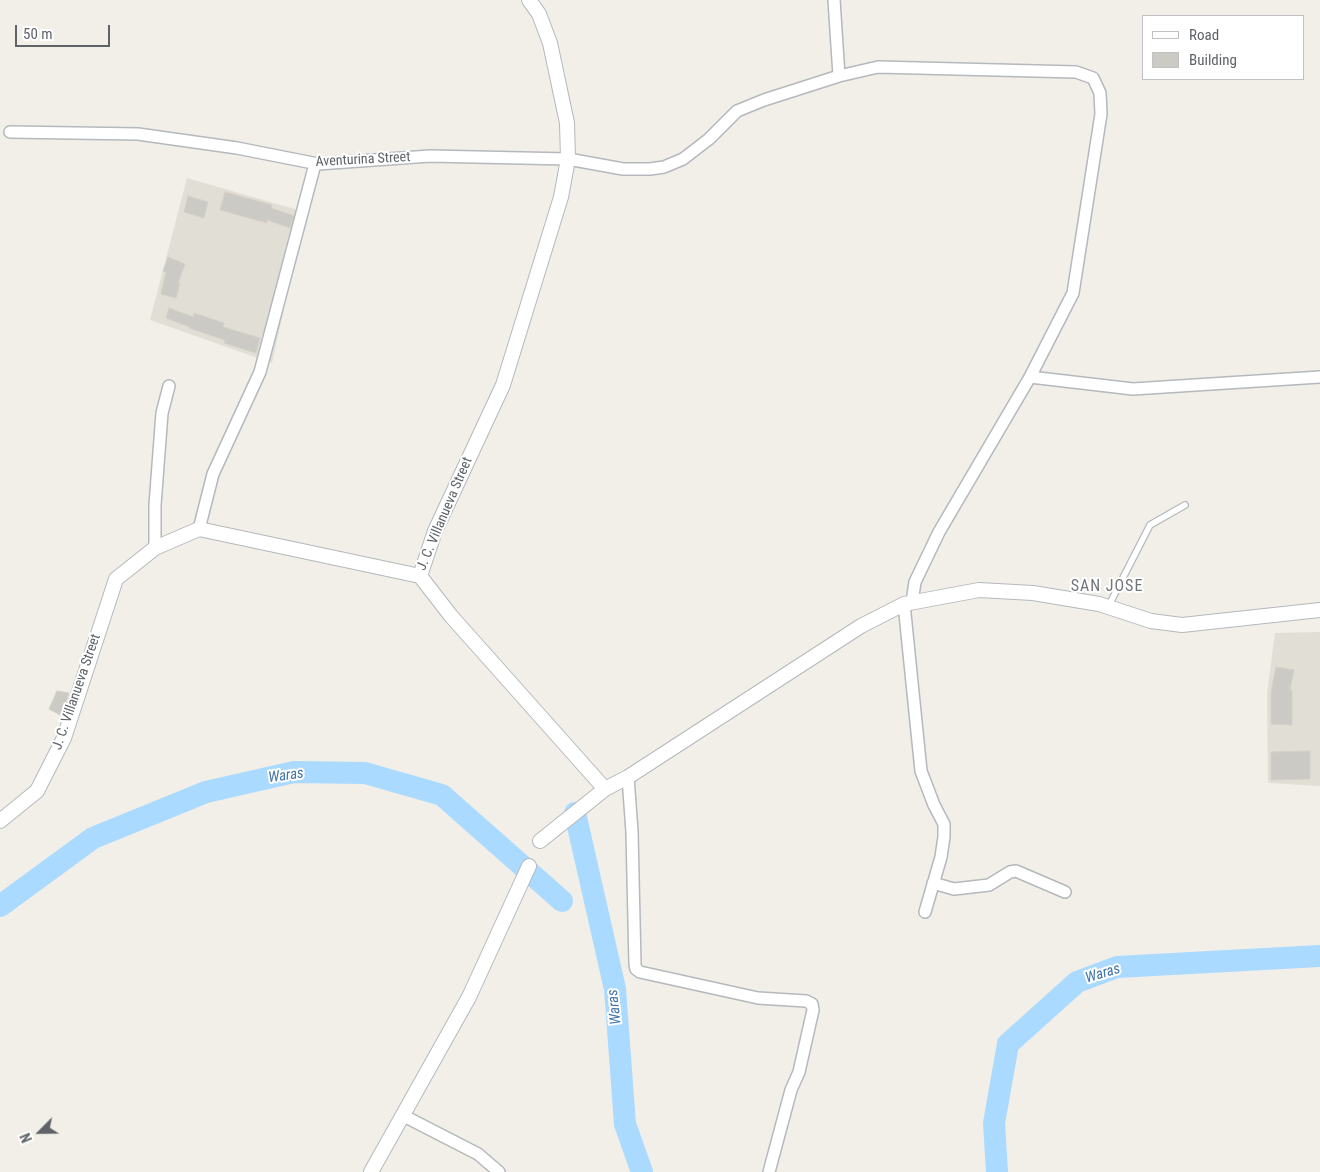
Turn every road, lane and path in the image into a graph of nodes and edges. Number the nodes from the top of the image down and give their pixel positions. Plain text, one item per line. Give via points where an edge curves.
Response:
1 (528, 0) edge
2 (834, 0) edge
3 (839, 76) junction
4 (10, 132) dead end
5 (568, 159) junction
6 (315, 164) junction
7 (1030, 377) junction
8 (1320, 377) edge
9 (169, 386) dead end
10 (1185, 505) dead end
11 (199, 529) junction
12 (155, 548) junction
13 (420, 576) junction
14 (908, 603) junction
15 (1108, 607) junction
16 (1320, 610) edge
17 (628, 777) junction
18 (605, 789) junction
19 (0, 821) edge
20 (540, 840) dead end
21 (529, 866) dead end
22 (933, 883) junction
23 (1065, 892) dead end
24 (925, 912) dead end
25 (404, 1116) junction
26 (371, 1172) edge
27 (500, 1172) edge
28 (768, 1172) edge

1 - 5 street, J. C. Villanueva Street via 539,14 550,44 568,123
2 - 3 street
3 - 5 street, Aventurina Street via 737,111 683,159 664,167 623,169
3 - 7 street, Aventurina Street via 878,67 1076,72 1093,78 1100,93 1101,114 1073,293
4 - 6 street, Aventurina Street via 138,134 237,148
5 - 6 street, Aventurina Street via 430,156
5 - 13 street, J. C. Villanueva Street via 561,197 503,385 435,531
6 - 11 street via 260,372 213,474
7 - 8 street via 1133,389
7 - 14 street via 940,532
9 - 12 street via 162,413
10 - 15 lane via 1150,525
11 - 12 street, J. C. Villanueva Street
11 - 13 street, J. C. Villanueva Street
12 - 19 street, J. C. Villanueva Street via 116,578 64,738 37,791
13 - 18 street via 451,616
14 - 15 street via 979,590 1033,593
14 - 17 street via 861,626
14 - 22 street via 921,771 944,824
15 - 16 street via 1151,621 1182,625
17 - 18 street
17 - 28 street via 636,970 758,998 812,1004 798,1072
18 - 20 street
21 - 25 street via 469,997
22 - 23 street via 954,888 989,884 1016,871
22 - 24 street
25 - 26 street
25 - 27 street via 478,1154

